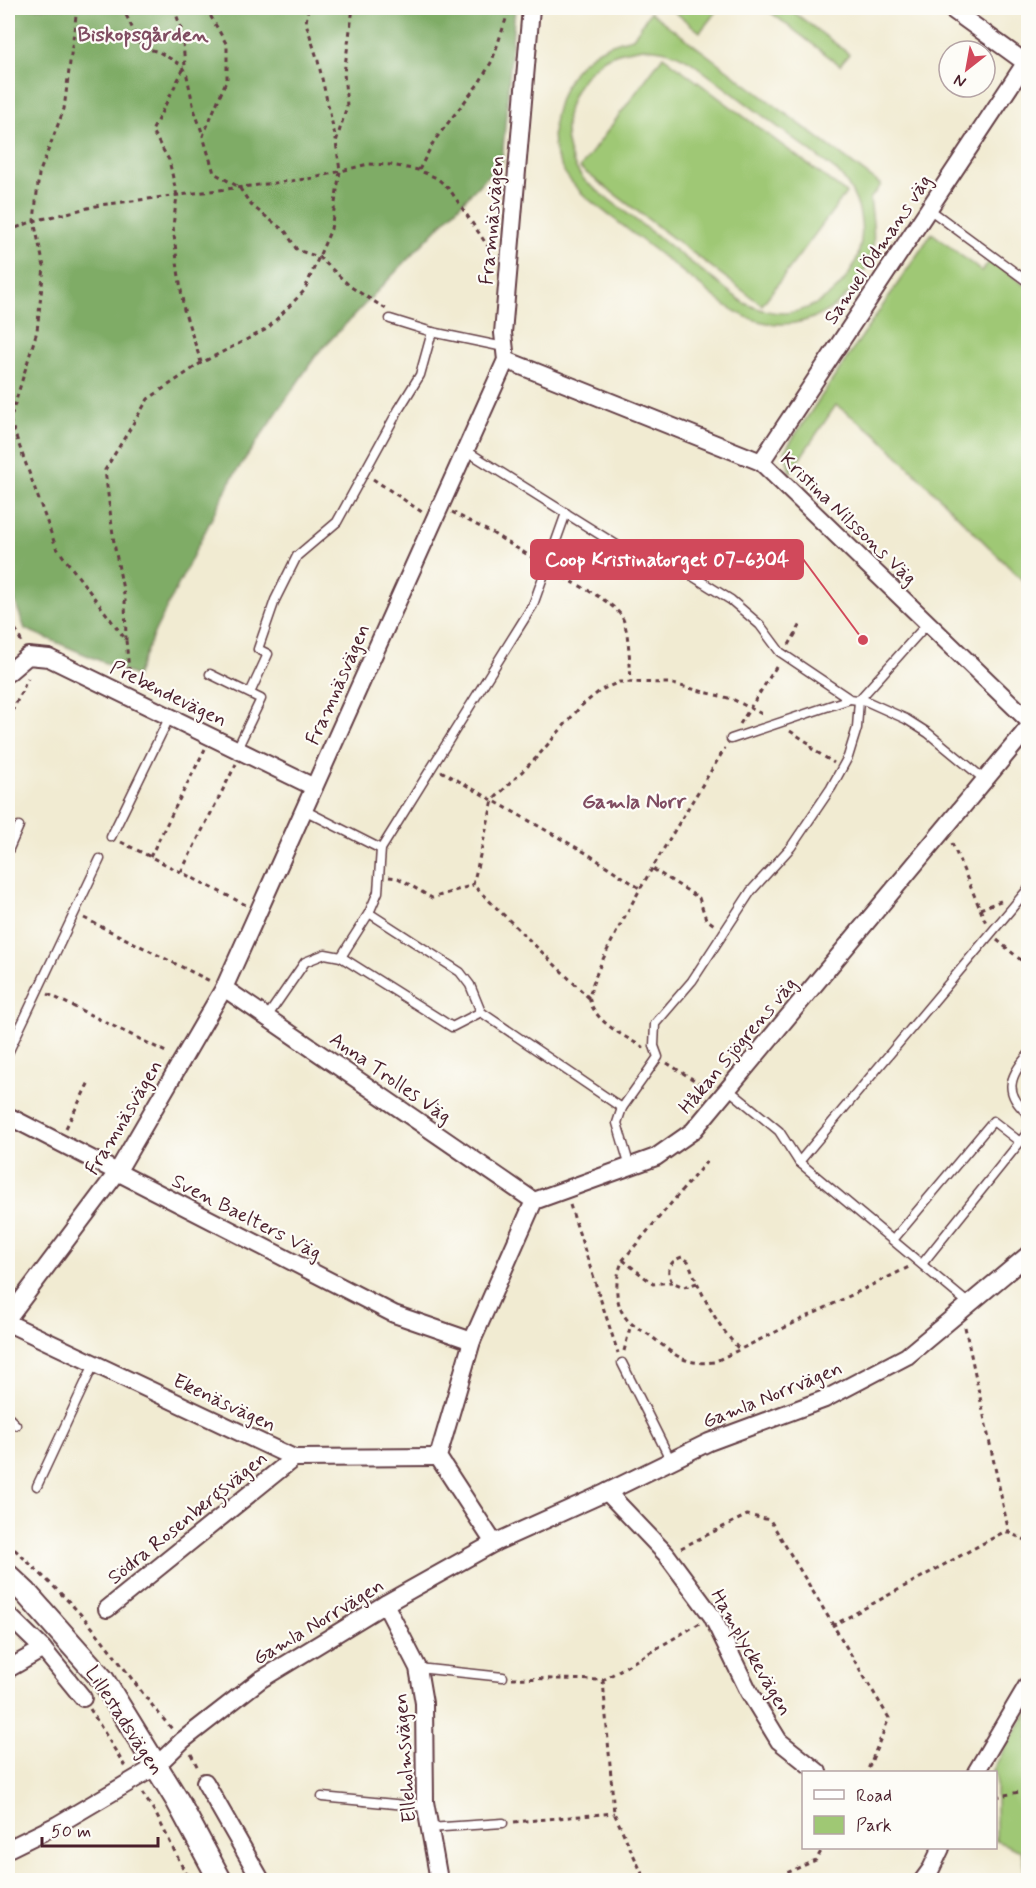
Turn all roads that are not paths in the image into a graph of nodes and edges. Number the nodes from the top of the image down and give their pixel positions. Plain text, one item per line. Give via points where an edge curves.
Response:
1 (531, 8) edge
2 (950, 8) edge
3 (1027, 61) edge
4 (929, 209) junction
5 (1029, 282) edge
6 (390, 319) road end
7 (432, 332) junction
8 (505, 353) junction
9 (465, 450) junction
10 (761, 462) junction
11 (566, 513) junction
12 (928, 623) junction
13 (8, 673) edge
14 (210, 674) dead end
15 (250, 693) junction
16 (854, 700) junction
17 (170, 716) junction
18 (1029, 720) edge
19 (1029, 728) edge
20 (731, 739) road end
21 (240, 751) junction
22 (985, 780) junction
23 (314, 787) junction
24 (304, 810) junction
25 (19, 826) dead end
26 (111, 837) road end
27 (381, 849) junction
28 (8, 851) edge
29 (100, 859) dead end
30 (1029, 889) edge
31 (369, 913) junction
32 (341, 957) junction
33 (224, 988) junction
34 (481, 1012) junction
35 (267, 1017) junction
36 (8, 1053) edge
37 (1029, 1055) edge
38 (725, 1093) junction
39 (622, 1108) junction
40 (1029, 1114) edge
41 (8, 1116) edge
42 (1029, 1132) edge
43 (1020, 1142) junction
44 (799, 1162) junction
45 (630, 1167) junction
46 (116, 1174) junction
47 (534, 1201) junction
48 (893, 1240) junction
49 (1029, 1255) edge
50 (920, 1263) junction
51 (965, 1308) junction
52 (8, 1318) edge
53 (8, 1323) edge
54 (472, 1341) junction
55 (622, 1363) road end
56 (94, 1364) junction
57 (8, 1417) edge
58 (16, 1425) dead end
59 (438, 1457) junction
60 (294, 1458) junction
61 (671, 1461) junction
62 (37, 1486) dead end
63 (607, 1492) junction
64 (494, 1543) junction
65 (8, 1576) edge
66 (385, 1604) junction
67 (107, 1609) dead end
68 (8, 1615) edge
69 (43, 1649) junction
70 (418, 1668) junction
71 (8, 1669) edge
72 (503, 1677) road end
73 (1029, 1684) edge
74 (83, 1698) dead end
75 (155, 1767) junction
76 (816, 1771) edge
77 (977, 1771) edge
78 (205, 1782) road end
79 (322, 1797) dead end
80 (426, 1807) junction
81 (503, 1823) road end
82 (429, 1828) junction
83 (8, 1849) edge
84 (940, 1849) edge
85 (220, 1881) edge
86 (261, 1881) edge
87 (440, 1881) edge
88 (923, 1881) edge

1 - 8 street, Framnäsvägen via 502,333
2 - 3 street
3 - 4 street, Samuel Ödmans väg
4 - 5 lane
4 - 10 street, Samuel Ödmans väg
6 - 7 lane
7 - 8 lane
7 - 15 lane via 420,375 337,522 297,556 275,600 258,649 268,654
8 - 9 street, Framnäsvägen
8 - 10 street, Kristina Nilssons Väg
9 - 11 lane
9 - 23 street, Framnäsvägen
10 - 12 street, Kristina Nilssons Väg
11 - 16 lane via 623,549 659,558 730,600 760,625 783,655
11 - 27 lane via 533,605
12 - 16 lane
12 - 18 street, Kristina Nilssons Väg
13 - 17 street, Prebendevägen via 33,656 49,658
14 - 15 lane
15 - 21 lane via 261,699
16 - 20 lane
16 - 22 lane via 866,701 906,719
16 - 39 lane via 857,728 848,757 831,788 791,847 750,891 692,981 655,1024 658,1057
17 - 21 street, Prebendevägen
17 - 26 lane
19 - 22 street, Håkan Sjögrens väg
21 - 23 street, Prebendevägen
22 - 38 street, Håkan Sjögrens väg
23 - 24 street, Framnäsvägen
24 - 27 lane
24 - 33 street, Framnäsvägen
25 - 28 lane
27 - 31 lane via 378,892
29 - 36 lane
30 - 44 lane
31 - 32 lane
31 - 34 lane via 460,972
32 - 34 lane via 452,1027
32 - 35 lane via 325,954 305,962
33 - 35 street, Anna Trolles Väg
33 - 46 street, Framnäsvägen
34 - 39 lane
35 - 47 street, Anna Trolles Väg
37 - 40 lane via 1014,1074 1011,1090
38 - 44 lane via 779,1131
38 - 45 street, Håkan Sjögrens väg via 693,1131 656,1157
39 - 45 lane via 617,1123
41 - 46 street, Sven Baelters Väg
42 - 43 lane
43 - 48 lane via 993,1121
43 - 50 lane
44 - 48 lane
45 - 47 street, Håkan Sjögrens väg
46 - 52 street, Framnäsvägen
46 - 54 street, Sven Baelters Väg via 394,1314
47 - 54 street
48 - 50 lane
49 - 51 street, Gamla Norrvägen
50 - 51 lane
51 - 61 street, Gamla Norrvägen via 907,1356 825,1399 709,1442
53 - 56 street, Ekenäsvägen
54 - 59 street
55 - 61 lane
56 - 60 street, Ekenäsvägen
56 - 62 lane
57 - 58 lane
59 - 60 street, Ekenäsvägen
59 - 64 street
60 - 67 street, Södra Rosenbergsvägen
61 - 63 street, Gamla Norrvägen
63 - 64 street, Gamla Norrvägen
63 - 76 street, Hamplyckevägen via 666,1554 712,1616 749,1692 779,1741
64 - 66 street, Gamla Norrvägen
65 - 75 main road, Lillestadsvägen via 103,1680
66 - 70 street, Elleholmsvägen
66 - 75 street, Gamla Norrvägen via 260,1680
68 - 69 street
69 - 71 street
69 - 74 street
70 - 72 lane
70 - 80 street, Elleholmsvägen via 424,1702
73 - 77 street
75 - 83 street, Gamla Norrvägen
75 - 85 main road, Lillestadsvägen
78 - 86 street
79 - 80 lane
80 - 82 street, Elleholmsvägen
81 - 82 lane
82 - 87 street, Elleholmsvägen
84 - 88 street

